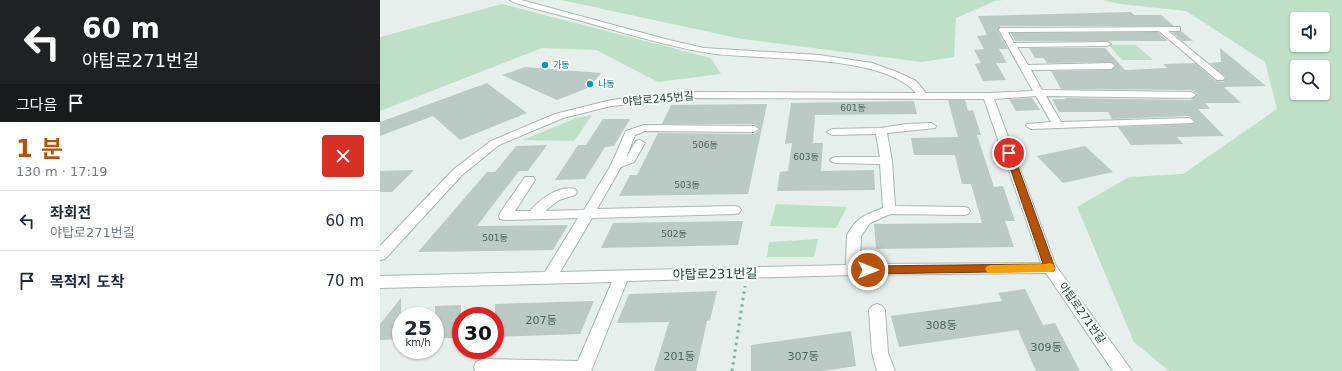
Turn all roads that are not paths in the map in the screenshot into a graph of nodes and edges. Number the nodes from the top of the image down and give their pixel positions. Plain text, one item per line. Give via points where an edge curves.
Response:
1 (513, 0) edge
2 (1162, 30) junction
3 (1176, 30) dead end
4 (1107, 44) dead end
5 (1011, 45) junction
6 (1111, 66) dead end
7 (1024, 68) junction
8 (1220, 78) dead end
9 (1038, 93) junction
10 (1191, 94) dead end
11 (924, 96) junction
12 (988, 96) junction
13 (1190, 121) dead end
14 (1058, 125) junction
15 (931, 126) dead end
16 (1031, 126) dead end
17 (754, 129) dead end
18 (881, 131) junction
19 (832, 132) dead end
20 (640, 143) dead end
21 (836, 160) dead end
22 (886, 161) junction
23 (617, 165) junction
24 (529, 180) dead end
25 (571, 192) dead end
26 (734, 210) dead end
27 (889, 210) junction
28 (964, 211) dead end
29 (589, 213) junction
30 (534, 215) junction
31 (380, 255) edge
32 (1050, 268) junction
33 (853, 270) junction
34 (622, 276) junction
35 (550, 277) junction
36 (380, 282) edge
37 (877, 310) dead end
38 (482, 367) dead end
39 (583, 370) edge
40 (886, 371) edge
41 (1123, 371) edge

1 - 11 street via 704,50 819,58 872,66 913,83
2 - 3 street
2 - 5 street via 1003,30
2 - 8 street
4 - 5 street
5 - 7 street
6 - 7 street
7 - 9 street
9 - 10 street, 야탑로245번길
9 - 12 street, 야탑로245번길
9 - 14 street
11 - 12 street, 야탑로245번길
11 - 31 street, 야탑로245번길 via 692,95 611,102 559,116 495,143 458,172
12 - 32 street, 야탑로271번길
13 - 14 street
14 - 16 street
15 - 18 street
17 - 23 street via 636,130 630,133
18 - 19 street
18 - 22 street
20 - 23 street via 630,160
21 - 22 street
22 - 27 street
23 - 29 street
24 - 30 street via 505,216
25 - 30 street via 548,200
26 - 29 street
27 - 28 street
27 - 33 street via 865,220 854,235
29 - 30 street
29 - 35 street
32 - 33 street, 야탑로231번길
32 - 41 street, 야탑로271번길
33 - 34 street, 야탑로231번길
34 - 35 street, 야탑로231번길
34 - 39 street
35 - 36 street, 야탑로231번길
37 - 40 street via 880,353
38 - 39 street

